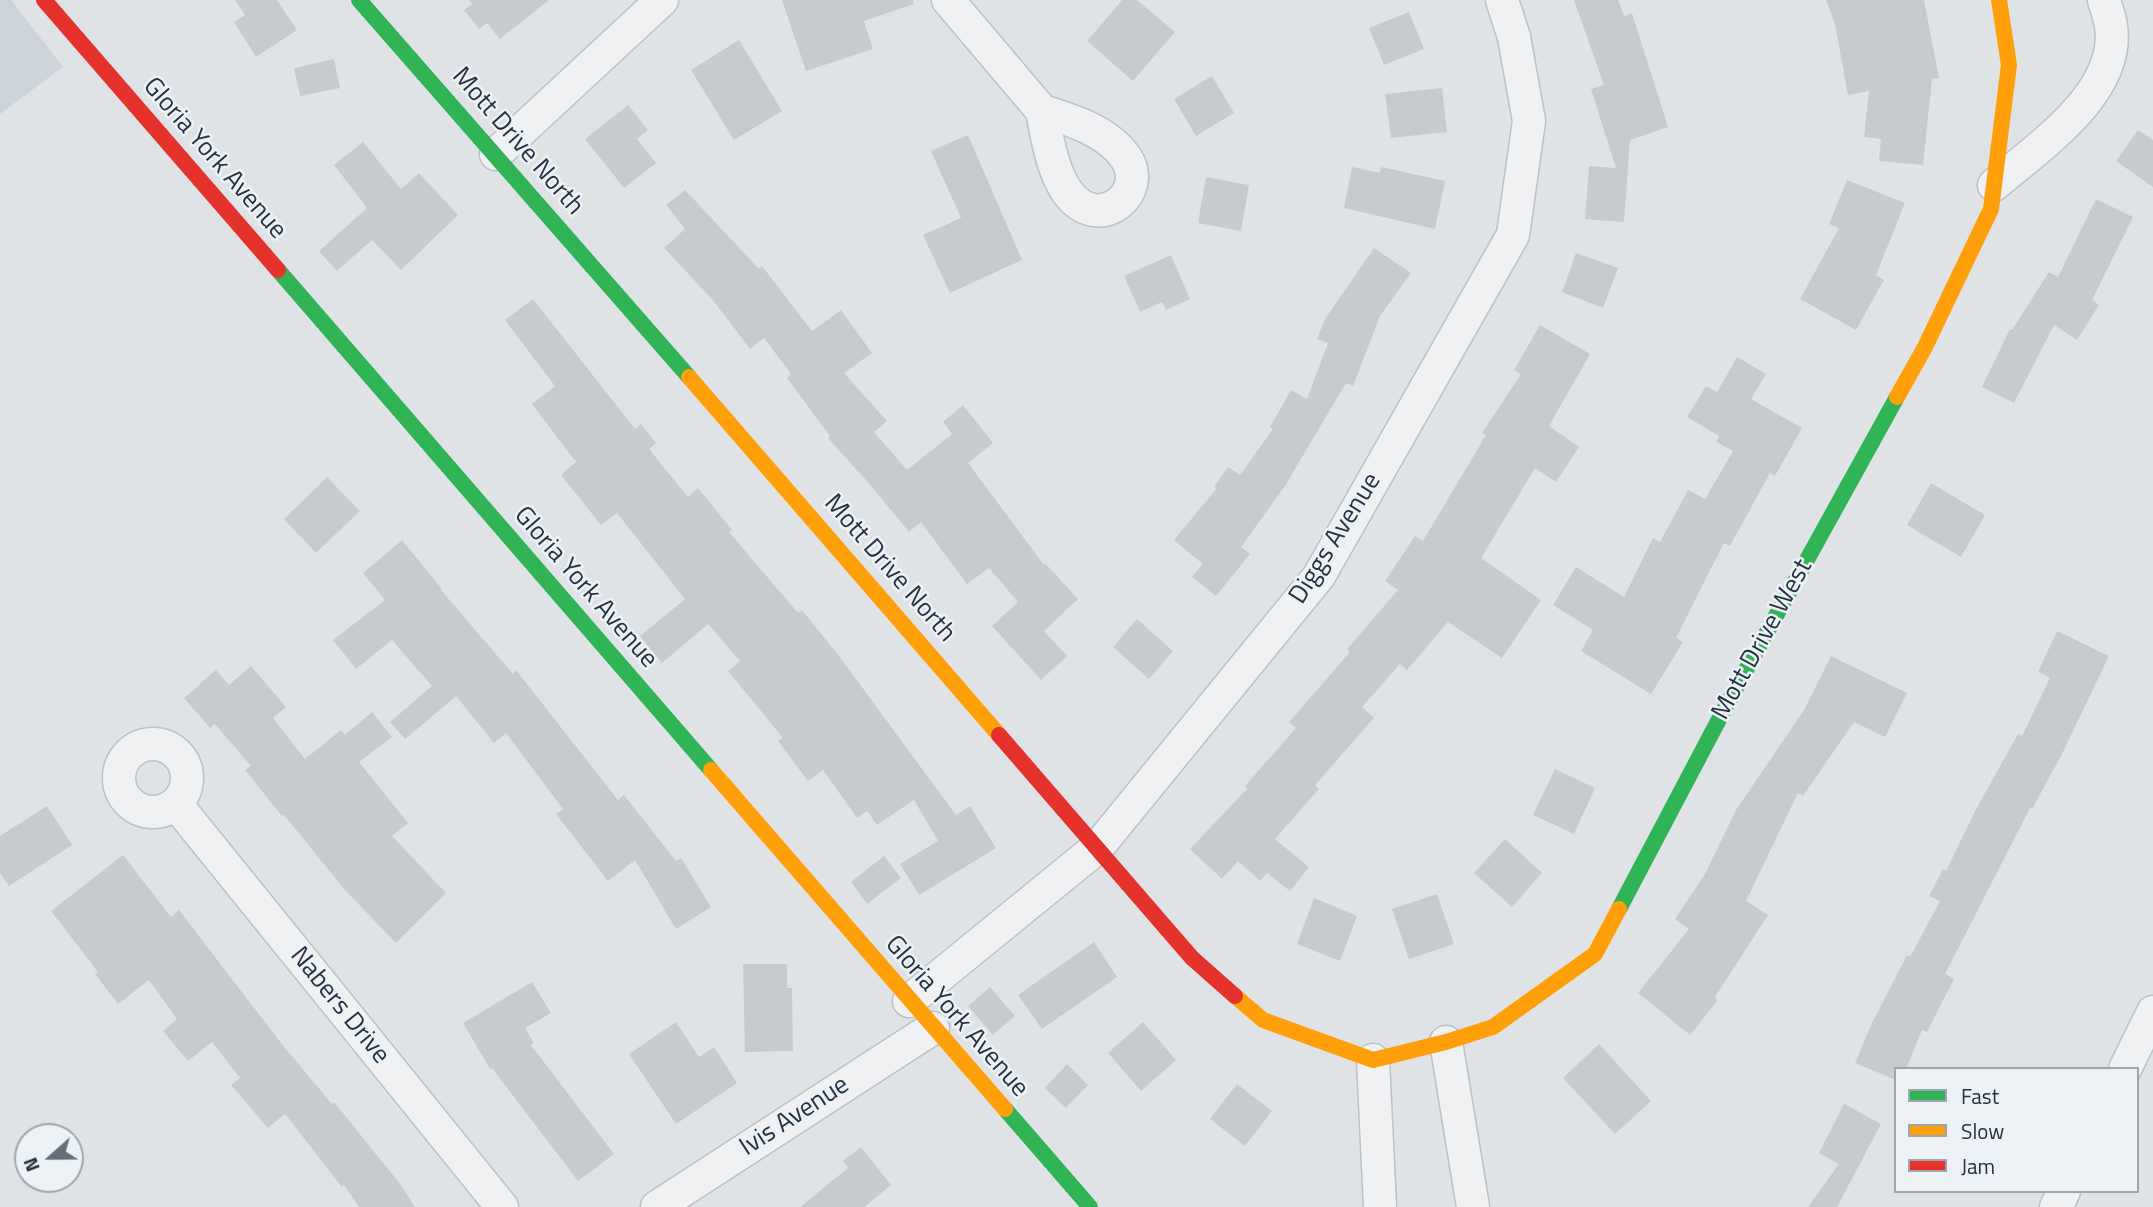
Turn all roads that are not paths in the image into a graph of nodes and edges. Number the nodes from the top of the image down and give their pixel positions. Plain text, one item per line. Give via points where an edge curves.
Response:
1 (44, 0) edge
2 (359, 0) edge
3 (662, 0) edge
4 (948, 0) edge
5 (1502, 0) edge
6 (1999, 0) edge
7 (2104, 0) edge
8 (1042, 111) dead end
9 (496, 154) junction
10 (1994, 186) junction
11 (176, 804) dead end
12 (1098, 847) junction
13 (909, 1001) junction
14 (2153, 1012) edge
15 (933, 1028) junction
16 (1446, 1042) junction
17 (1373, 1060) junction
18 (2126, 1067) edge
19 (502, 1207) edge
20 (657, 1207) edge
21 (1090, 1207) edge
22 (1380, 1207) edge
23 (1473, 1207) edge

1 - 13 street, Gloria York Avenue
2 - 9 street, Mott Drive North
3 - 9 street
4 - 8 street
5 - 12 street, Diggs Avenue via 1514,37 1529,121 1513,235 1319,576
6 - 10 street, Mott Drive West via 2009,65
7 - 10 street via 2112,27 2108,61 2094,91 2071,119
9 - 12 street, Mott Drive North
10 - 16 street, Mott Drive West via 1991,209 1925,347 1595,954 1493,1027
11 - 19 street, Nabers Drive
12 - 13 street, Diggs Avenue
12 - 17 street, Mott Drive North via 1192,958 1263,1020
13 - 15 street, Gloria York Avenue
14 - 18 street
15 - 20 street, Ivis Avenue
15 - 21 street, Gloria York Avenue
16 - 17 street
16 - 23 street
17 - 22 street

